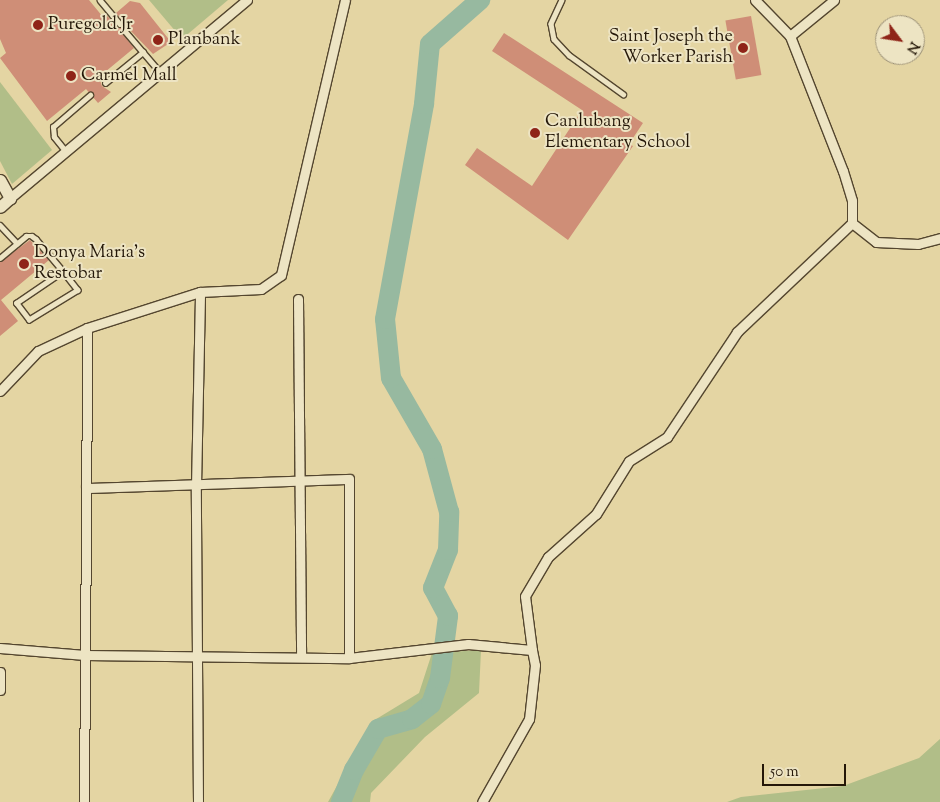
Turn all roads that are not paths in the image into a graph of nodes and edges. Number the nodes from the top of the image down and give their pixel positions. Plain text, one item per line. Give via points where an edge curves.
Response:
1 (100, 0) edge
2 (247, 0) edge
3 (345, 0) edge
4 (562, 0) edge
5 (755, 0) edge
6 (834, 0) edge
7 (120, 24) dead end
8 (125, 31) dead end
9 (790, 36) junction
10 (143, 52) junction
11 (161, 73) junction
12 (105, 83) dead end
13 (622, 94) dead end
14 (90, 95) dead end
15 (66, 152) junction
16 (0, 180) edge
17 (10, 198) junction
18 (0, 207) edge
19 (852, 223) junction
20 (0, 225) edge
21 (940, 238) edge
22 (17, 243) junction
23 (0, 258) edge
24 (63, 271) junction
25 (200, 292) junction
26 (298, 299) dead end
27 (87, 328) junction
28 (0, 391) edge
29 (299, 481) junction
30 (196, 486) junction
31 (86, 488) junction
32 (0, 648) edge
33 (532, 650) junction
34 (196, 654) junction
35 (85, 655) junction
36 (301, 657) junction
37 (349, 658) junction
38 (0, 672) edge
39 (0, 690) edge
40 (84, 802) edge
41 (198, 802) edge
42 (482, 802) edge

1 - 7 lane
2 - 11 street
3 - 25 street via 281,275 261,289
4 - 13 lane via 551,24 554,39 569,55
5 - 9 street
6 - 9 street
8 - 10 lane
9 - 19 street via 843,171 852,201
10 - 11 lane
10 - 12 lane
11 - 15 street
14 - 15 lane via 53,127 54,137
15 - 17 street
16 - 17 street
17 - 18 street
19 - 21 street via 876,242 918,244
19 - 33 street via 737,332 667,437 629,461 596,514 548,557 525,596
20 - 22 lane
22 - 23 lane
22 - 24 lane via 32,236
24 - 24 lane via 77,293 33,319 25,318 16,306 18,302
25 - 27 street
25 - 30 street
26 - 29 street
27 - 28 street via 38,351
27 - 31 street
29 - 30 street
29 - 36 street
29 - 37 street via 349,479
30 - 31 street
30 - 34 street
31 - 35 street
32 - 35 street
33 - 37 street via 468,644
33 - 42 street via 536,665 530,719
34 - 35 street
34 - 36 street
34 - 41 street
35 - 40 street
36 - 37 street
38 - 39 street

